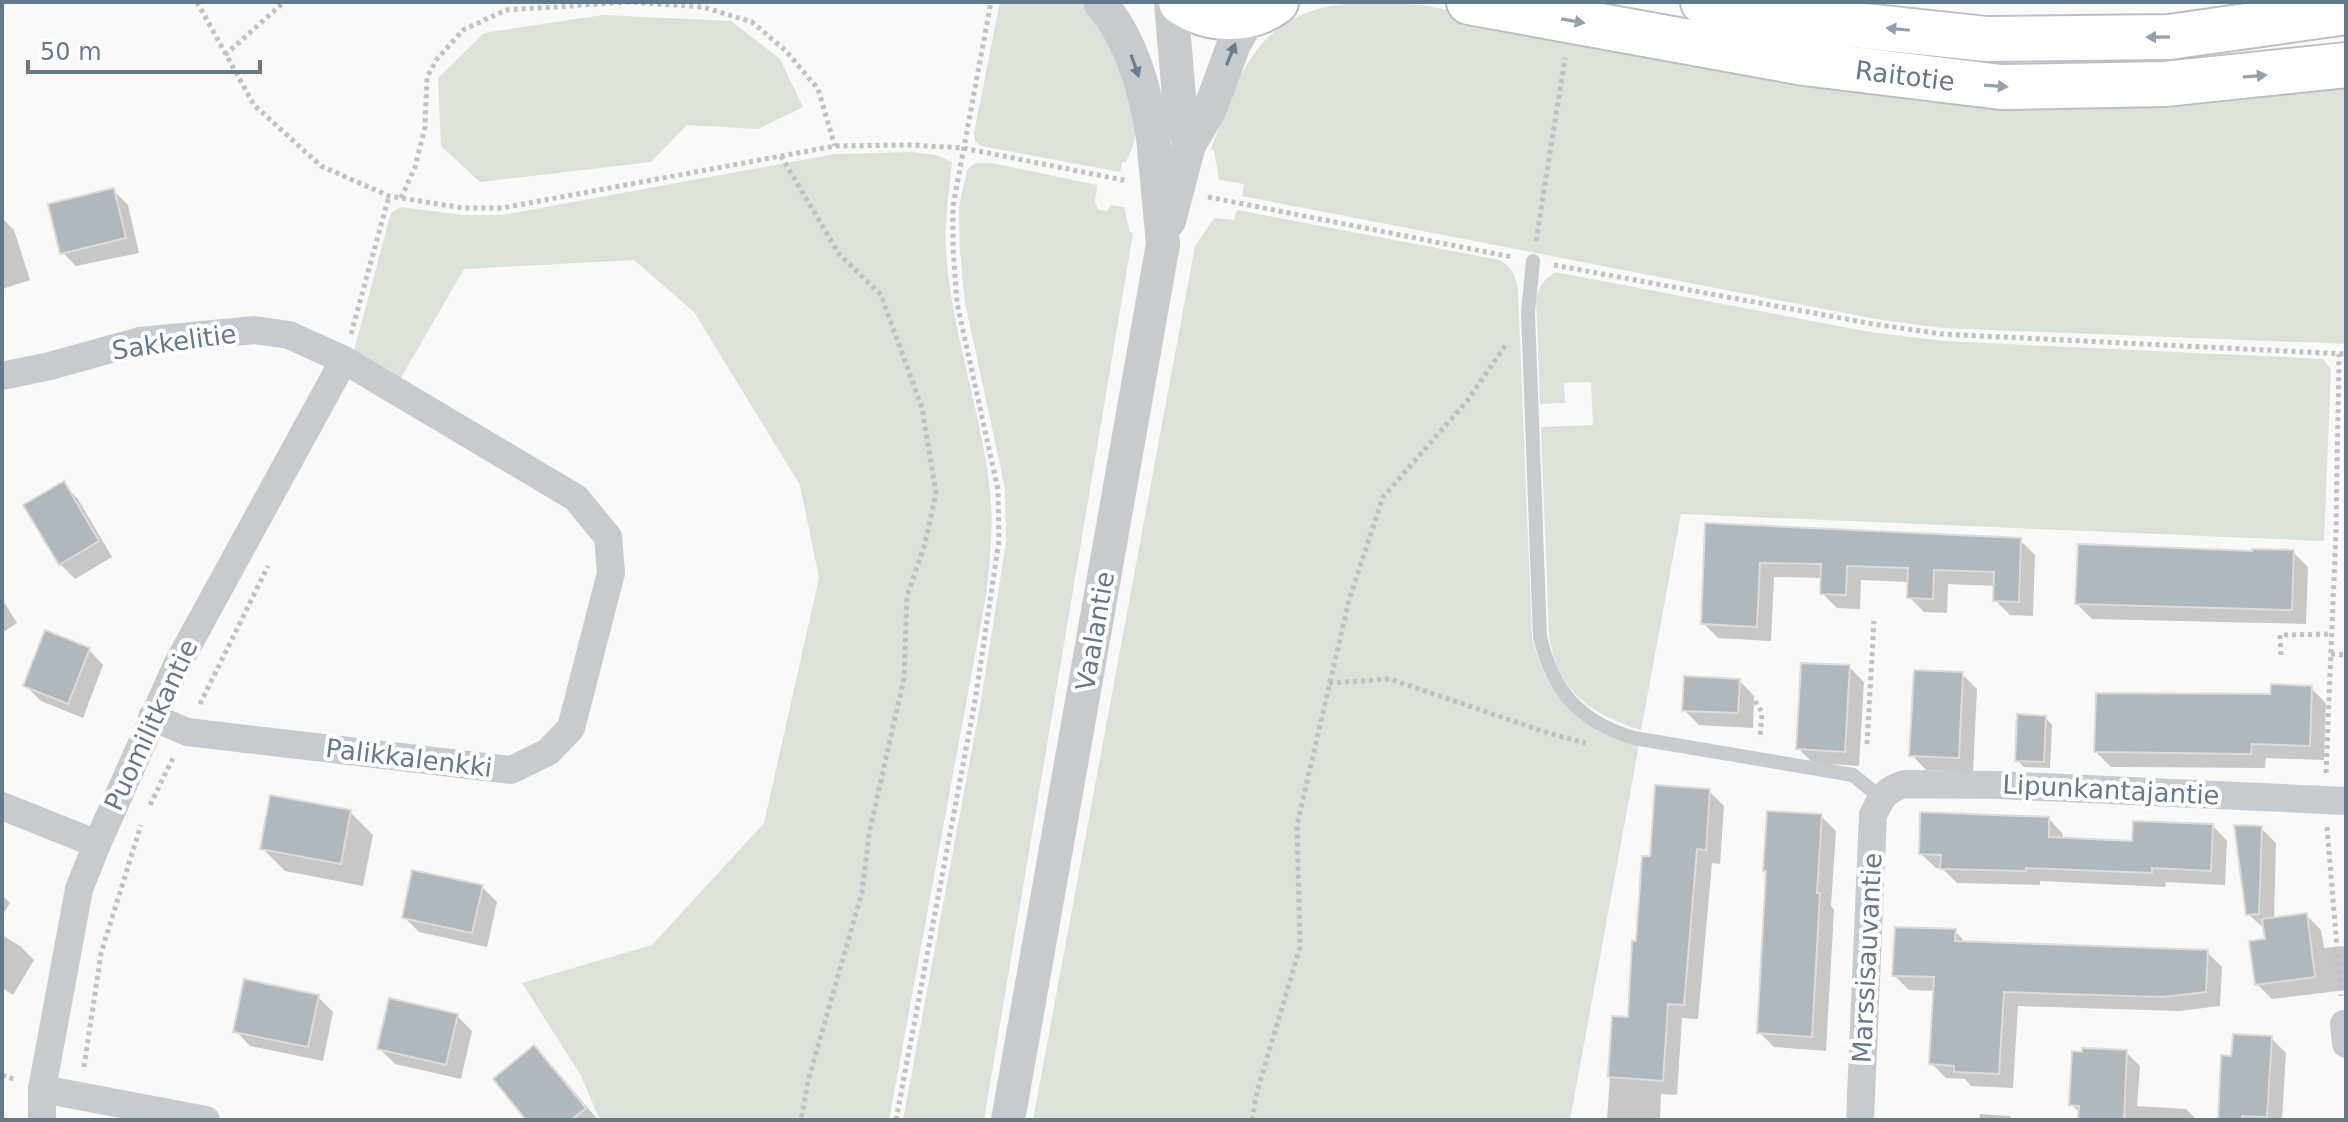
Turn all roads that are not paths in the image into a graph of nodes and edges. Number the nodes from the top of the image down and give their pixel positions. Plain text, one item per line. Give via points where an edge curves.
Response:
1 (1100, 2) edge
2 (1171, 2) edge
3 (1181, 2) edge
4 (1469, 2) edge
5 (1703, 2) edge
6 (1269, 6) edge
7 (2346, 12) edge
8 (2346, 65) edge
9 (1189, 145) junction
10 (1163, 244) junction
11 (1533, 261) road end
12 (344, 360) junction
13 (2, 376) edge
14 (152, 717) junction
15 (1881, 798) junction
16 (2335, 800) edge
17 (2, 806) edge
18 (97, 844) junction
19 (42, 1089) junction
20 (42, 1120) edge
21 (206, 1120) edge
22 (1008, 1120) edge
23 (1860, 1120) edge

1 -> 10 street, bridge via 1131,52 1147,99
2 - 9 street, Vaalantie
3 - 6 main road via 1229,18
4 -> 8 main road, Raitotie via 1804,63 2001,87 2165,84
7 -> 5 main road, Raitotie via 2169,37 1986,39 1808,20
9 -> 6 street, Vaalantie via 1210,109 1234,44
9 - 10 street, Vaalantie, bridge
10 - 22 street, Vaalantie
11 - 15 lane via 1528,312 1540,637 1557,684 1588,719 1608,730 1853,775
12 - 13 street, Sakkelitie via 289,335 255,330 140,341
12 - 14 street, Puomilitkantie
12 - 14 street, Palikkalenkki via 576,498 608,537 611,573 571,728 548,752 511,770 187,732
14 - 18 street, Puomilitkantie
15 - 16 street, Lipunkantajantie via 1905,784
15 - 23 street, Marssisauvantie via 1873,815
17 - 18 street
18 - 19 street, Puomilitkantie via 79,889
19 - 20 street, Puomilitkantie
19 - 21 street

